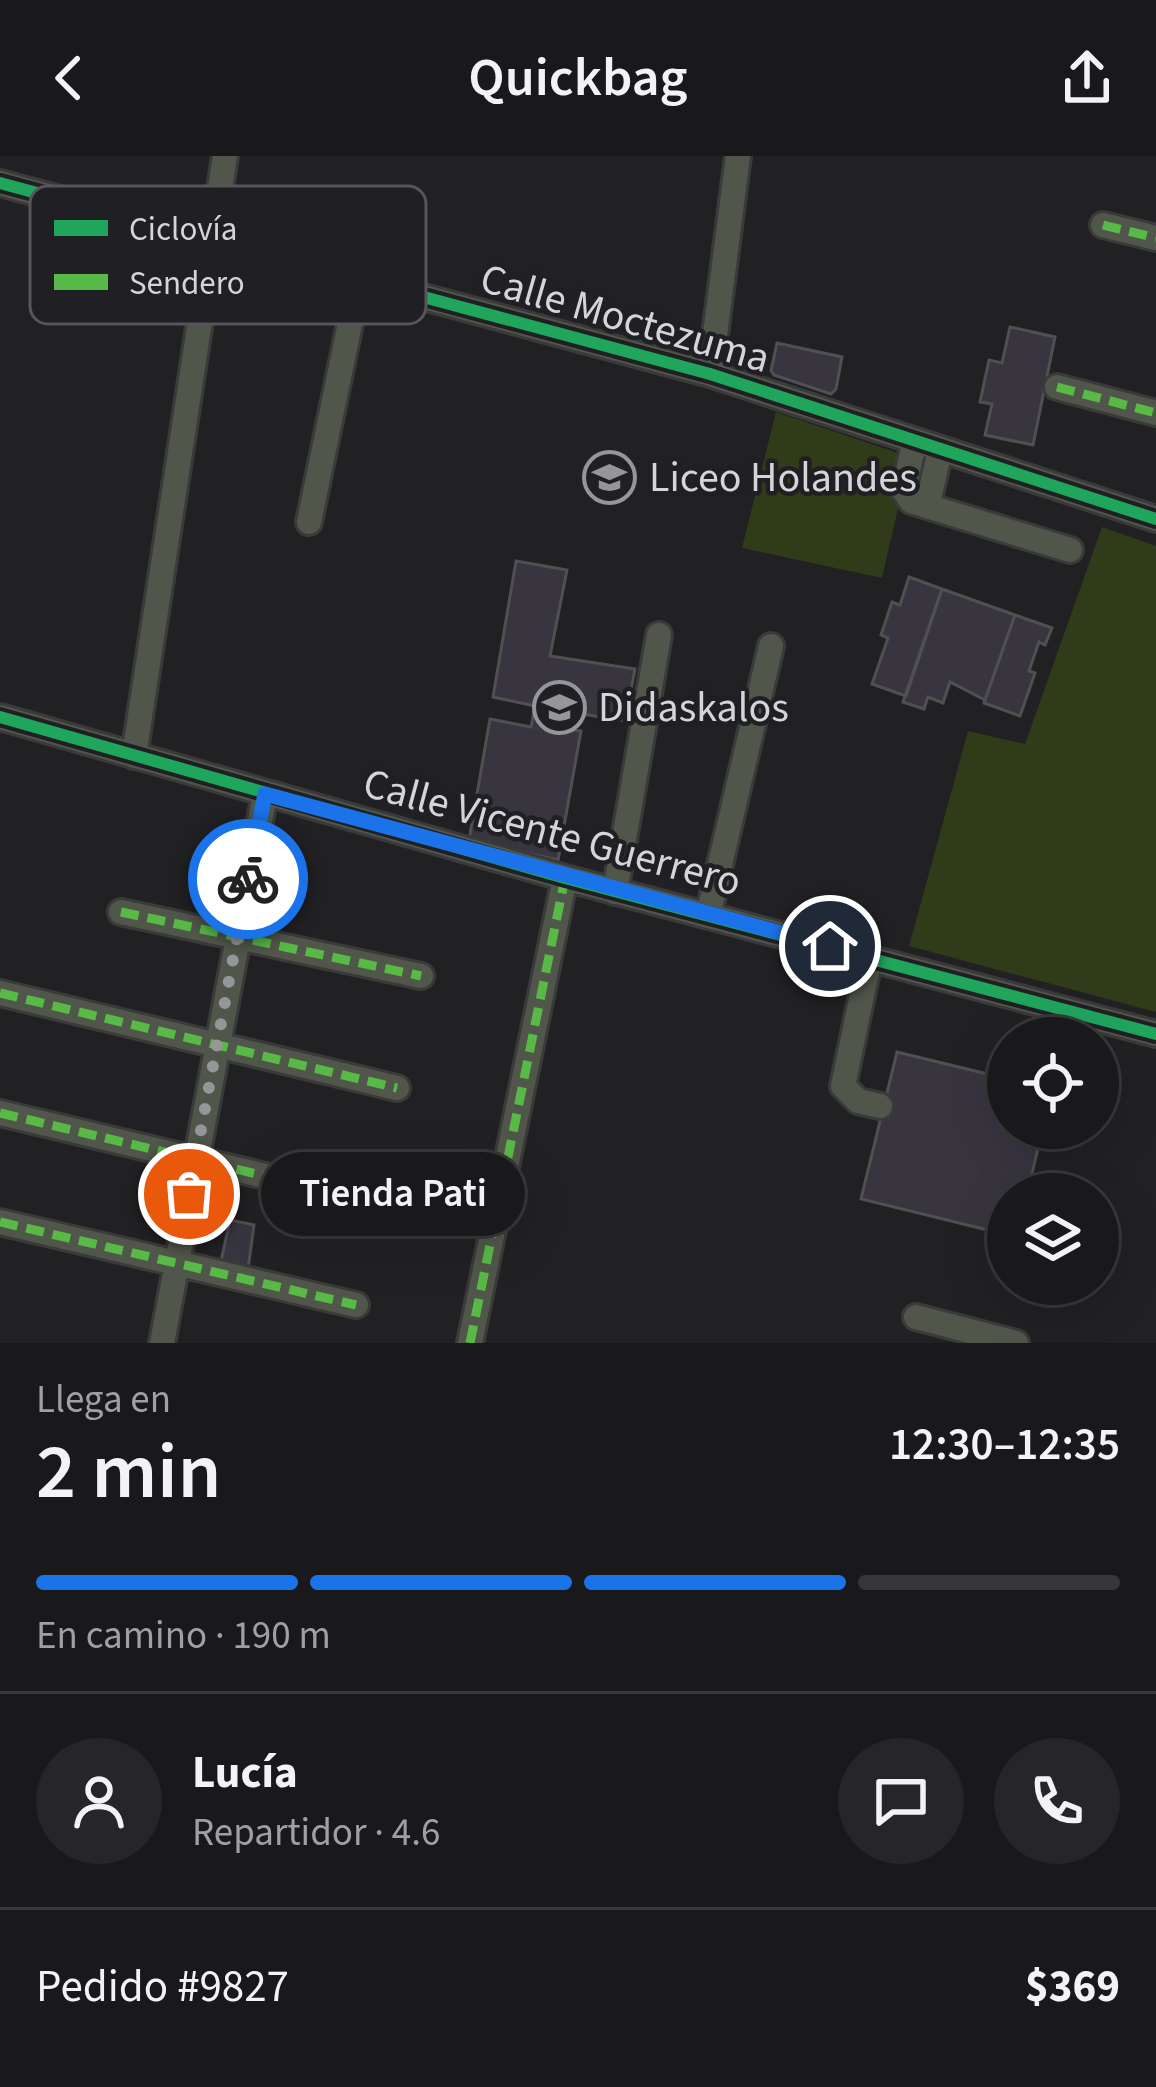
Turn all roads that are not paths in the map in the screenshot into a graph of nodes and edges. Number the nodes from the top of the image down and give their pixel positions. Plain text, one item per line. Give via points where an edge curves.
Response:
1 (225, 156) edge
2 (738, 156) edge
3 (0, 184) edge
4 (221, 186) edge
5 (30, 192) edge
6 (1103, 224) dead end
7 (1156, 238) edge
8 (426, 298) edge
9 (200, 324) edge
10 (350, 324) edge
11 (710, 374) junction
12 (1057, 388) dead end
13 (1156, 413) edge
14 (914, 443) junction
15 (940, 451) junction
16 (927, 506) junction
17 (1156, 519) edge
18 (309, 522) dead end
19 (1070, 550) dead end
20 (659, 635) dead end
21 (771, 646) dead end
22 (0, 717) edge
23 (134, 756) junction
24 (265, 794) junction
25 (565, 878) junction
26 (615, 892) junction
27 (121, 912) dead end
28 (708, 916) junction
29 (236, 938) junction
30 (871, 957) junction
31 (421, 976) dead end
32 (0, 993) edge
33 (1156, 1034) edge
34 (214, 1045) junction
35 (397, 1088) dead end
36 (880, 1106) dead end
37 (0, 1113) edge
38 (196, 1159) junction
39 (379, 1203) dead end
40 (0, 1222) edge
41 (174, 1266) junction
42 (356, 1305) dead end
43 (916, 1317) dead end
44 (162, 1343) edge
45 (470, 1343) edge
46 (1016, 1343) edge

1 - 4 street
2 - 11 street
3 - 5 street, Calle Moctezuma
6 - 7 street
8 - 11 street, Calle Moctezuma
9 - 23 street
10 - 18 street
11 - 14 street, Calle Moctezuma
12 - 13 street
14 - 15 street, Calle Moctezuma
14 - 16 street via 904,490
15 - 16 street
15 - 17 street, Calle Moctezuma
16 - 19 street
20 - 26 street
21 - 28 street
22 - 23 street, Calle Vicente Guerrero
23 - 24 street, Calle Vicente Guerrero
24 - 25 street, Calle Vicente Guerrero
24 - 29 street
25 - 26 street, Calle Vicente Guerrero
25 - 45 street
26 - 28 street, Calle Vicente Guerrero
27 - 29 street
28 - 30 street, Calle Vicente Guerrero
29 - 31 street
29 - 34 street
30 - 33 street, Calle Vicente Guerrero
30 - 36 street via 844,1086 858,1101
32 - 34 street
34 - 35 street
34 - 38 street
37 - 38 street
38 - 39 street
38 - 41 street
40 - 41 street
41 - 42 street
41 - 44 street
43 - 46 street

